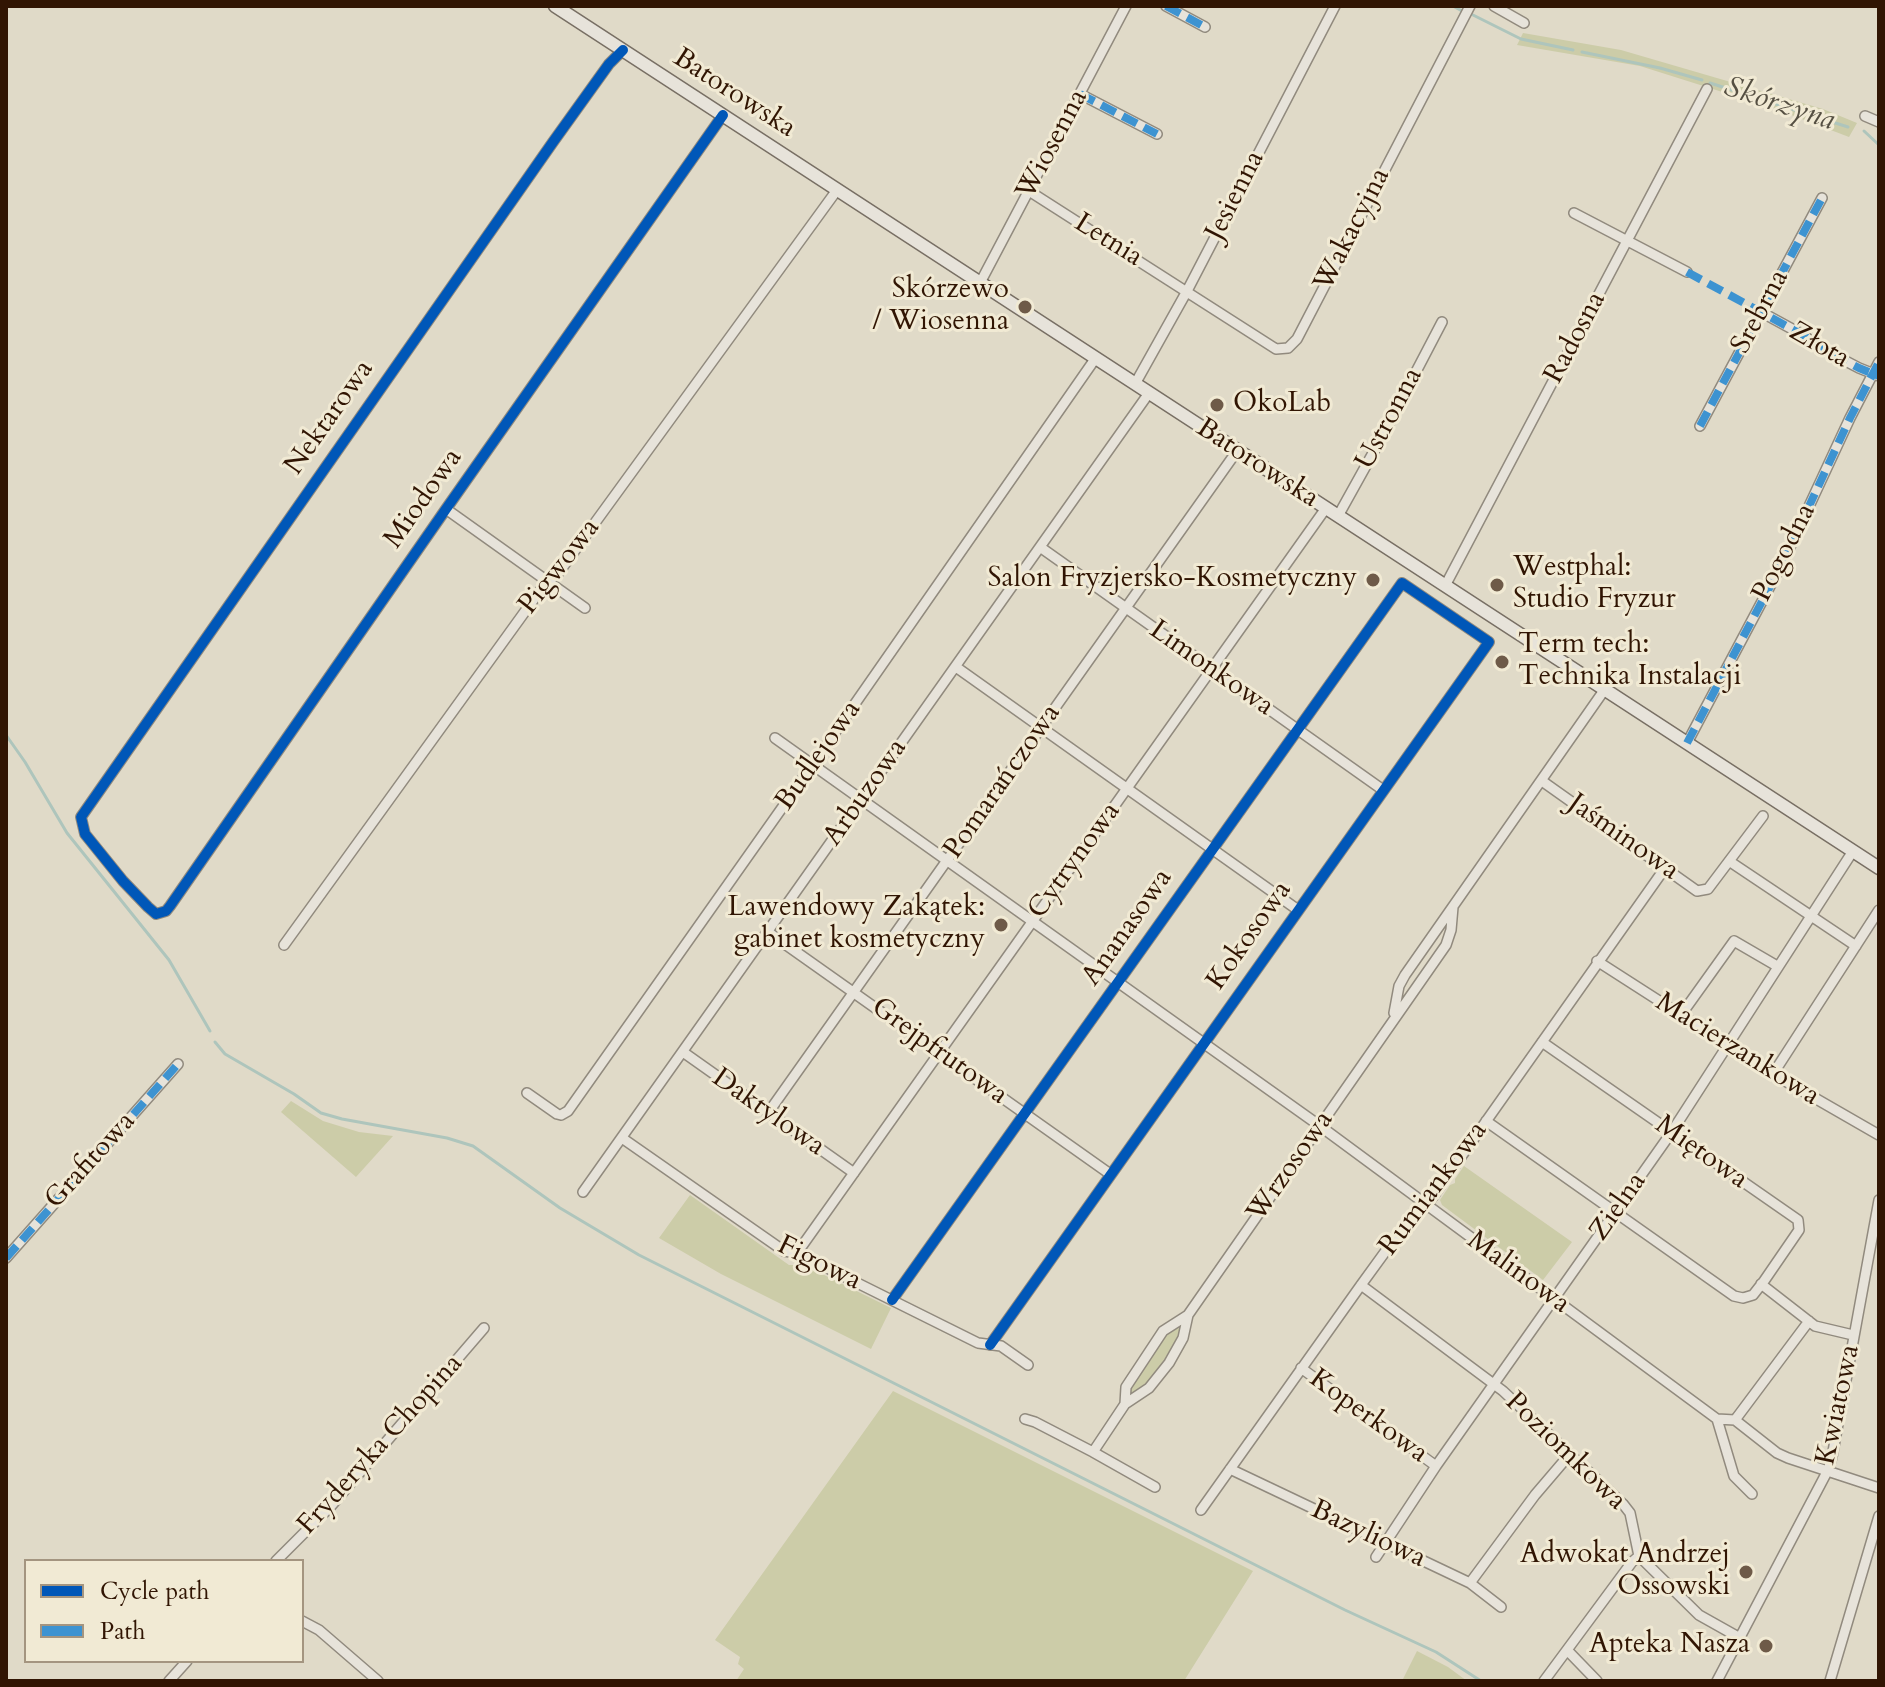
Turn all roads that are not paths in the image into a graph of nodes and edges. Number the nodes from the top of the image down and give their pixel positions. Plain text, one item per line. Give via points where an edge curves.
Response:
1 (555, 6) edge
2 (1126, 6) edge
3 (1166, 6) edge
4 (1335, 6) edge
5 (1470, 6) edge
6 (1494, 6) edge
7 (1524, 23) dead end
8 (1205, 27) dead end
9 (623, 50) junction
10 (1707, 89) dead end
11 (1080, 94) junction
12 (723, 115) junction
13 (1865, 116) dead end
14 (1879, 122) edge
15 (1157, 134) dead end
16 (837, 190) junction
17 (1029, 191) junction
18 (1822, 198) dead end
19 (1574, 213) dead end
20 (1628, 240) junction
21 (1687, 272) dead end
22 (980, 283) junction
23 (1187, 291) junction
24 (1761, 312) junction
25 (1442, 322) dead end
26 (1095, 359) junction
27 (1879, 362) edge
28 (1876, 374) edge
29 (1135, 384) junction
30 (1149, 393) junction
31 (1700, 426) dead end
32 (1237, 451) junction
33 (1326, 508) junction
34 (446, 509) junction
35 (1338, 516) junction
36 (1040, 547) junction
37 (547, 581) junction
38 (1402, 583) joint
39 (1445, 586) junction
40 (585, 608) dead end
41 (1126, 608) junction
42 (956, 667) junction
43 (1212, 669) junction
44 (1605, 689) junction
45 (1042, 727) junction
46 (1297, 729) junction
47 (775, 738) dead end
48 (1687, 743) junction
49 (813, 764) junction
50 (1542, 781) junction
51 (1126, 789) junction
52 (1383, 790) junction
53 (861, 799) junction
54 (1763, 816) dead end
55 (1213, 850) junction
56 (1853, 851) junction
57 (947, 860) junction
58 (1729, 861) junction
59 (1665, 868) junction
60 (1879, 868) edge
61 (1453, 907) junction
62 (1298, 910) junction
63 (1879, 910) edge
64 (166, 911) joint
65 (1811, 915) junction
66 (1032, 920) junction
67 (768, 932) junction
68 (284, 945) dead end
69 (1856, 946) junction
70 (1597, 961) junction
71 (1777, 966) junction
72 (1119, 982) junction
73 (854, 991) junction
74 (1681, 1015) junction
75 (1393, 1019) junction
76 (1204, 1042) junction
77 (1542, 1042) junction
78 (1728, 1046) junction
79 (683, 1052) junction
80 (939, 1052) junction
81 (178, 1064) dead end
82 (1773, 1074) junction
83 (527, 1093) dead end
84 (768, 1113) junction
85 (1025, 1114) junction
86 (1486, 1121) junction
87 (1320, 1126) junction
88 (1671, 1133) junction
89 (1879, 1135) edge
90 (622, 1138) junction
91 (854, 1173) junction
92 (1110, 1174) junction
93 (583, 1192) dead end
94 (1879, 1200) edge
95 (1427, 1205) junction
96 (1616, 1213) junction
97 (797, 1253) junction
98 (6, 1258) edge
99 (1761, 1284) junction
100 (1361, 1285) junction
101 (1553, 1299) junction
102 (892, 1300) junction
103 (1188, 1315) junction
104 (1809, 1321) junction
105 (484, 1328) dead end
106 (1853, 1335) junction
107 (990, 1345) junction
108 (1028, 1365) dead end
109 (1301, 1368) junction
110 (1495, 1384) junction
111 (1125, 1404) junction
112 (1025, 1419) dead end
113 (1717, 1419) junction
114 (1735, 1420) junction
115 (1093, 1452) junction
116 (1570, 1454) junction
117 (1436, 1466) junction
118 (1230, 1469) junction
119 (1828, 1470) junction
120 (1155, 1487) dead end
121 (1879, 1488) edge
122 (1752, 1494) dead end
123 (1201, 1510) dead end
124 (1879, 1516) edge
125 (1384, 1543) junction
126 (1639, 1556) junction
127 (1376, 1557) dead end
128 (278, 1559) edge
129 (1470, 1583) junction
130 (1501, 1607) dead end
131 (304, 1622) edge
132 (1740, 1638) junction
133 (1567, 1650) junction
134 (185, 1663) edge
135 (169, 1681) edge
136 (378, 1681) edge
137 (1544, 1681) edge
138 (1597, 1681) edge
139 (1717, 1681) edge
140 (1830, 1681) edge

1 - 9 street, Batorowska
2 - 11 street, Wiosenna
3 - 8 street
4 - 23 street, Jesienna
5 - 23 street, Wakacyjna via 1297,339 1288,348 1276,349
6 - 7 street
9 - 12 street, Batorowska
9 - 64 street, Nektarowa via 553,142 81,817 85,834 123,881 156,914
10 - 20 street, Radosna
11 - 15 street
11 - 17 street, Wiosenna
12 - 16 street, Batorowska
12 - 34 street, Miodowa
13 - 14 street
16 - 22 street, Batorowska
16 - 37 street, Pigwowa via 557,575
17 - 22 street, Wiosenna
17 - 23 street, Letnia
18 - 24 street, Srebrna
19 - 20 street
20 - 21 street
20 - 39 street, Radosna
22 - 26 street, Batorowska
23 - 29 street, Jesienna
24 - 28 street, Złota
24 - 31 street, Srebrna
25 - 35 street, Ustronna
26 - 29 street, Batorowska
26 - 49 street, Budlejowa
27 - 28 street, Pogodna
28 - 48 street, Pogodna
29 - 30 street, Batorowska
30 - 32 street, Batorowska
30 - 36 street, Arbuzowa
32 - 33 street, Batorowska
32 - 41 street, Pomarańczowa
33 - 35 street, Batorowska
33 - 43 street, Cytrynowa
34 - 37 street
34 - 64 street, Miodowa
35 - 39 street, Batorowska
36 - 41 street, Limonkowa
36 - 42 street, Arbuzowa
37 - 40 street
37 - 68 street, Pigwowa
38 - 46 street, Ananasowa
38 - 52 street, Kokosowa via 1489,642
39 - 44 street, Batorowska
41 - 43 street, Limonkowa
41 - 45 street, Pomarańczowa
42 - 45 street
42 - 53 street, Arbuzowa
43 - 46 street, Limonkowa
43 - 51 street, Cytrynowa
44 - 48 street, Batorowska
44 - 50 street, Wrzosowa
45 - 51 street
45 - 57 street, Pomarańczowa
46 - 52 street, Limonkowa
46 - 55 street, Ananasowa
47 - 49 street, Malinowa
48 - 56 street, Batorowska
49 - 53 street, Malinowa
49 - 83 street, Budlejowa via 568,1111 557,1114
50 - 59 street, Jaśminowa
50 - 61 street, Wrzosowa
51 - 55 street
51 - 66 street, Cytrynowa
52 - 62 street, Kokosowa
53 - 57 street, Malinowa
53 - 67 street, Arbuzowa
54 - 58 street, Jaśminowa
55 - 62 street
55 - 72 street, Ananasowa
56 - 60 street, Batorowska
56 - 65 street, Zielna
57 - 66 street, Malinowa
57 - 73 street, Pomarańczowa
58 - 59 street, Jaśminowa via 1708,889 1697,891
58 - 65 street
59 - 70 street, Rumiankowa
61 - 75 street, Wrzosowa via 1399,986
61 - 75 street, Wrzosowa via 1446,945
62 - 76 street, Kokosowa
63 - 69 street
65 - 69 street
65 - 71 street, Zielna
66 - 72 street, Malinowa
66 - 80 street, Cytrynowa
67 - 73 street, Grejpfrutowa
67 - 79 street, Arbuzowa
69 - 82 street
70 - 74 street, Macierzankowa
70 - 77 street, Rumiankowa
71 - 74 street via 1734,941
71 - 78 street, Zielna
72 - 76 street, Malinowa
72 - 85 street, Ananasowa
73 - 80 street, Grejpfrutowa
73 - 84 street, Pomarańczowa
74 - 78 street, Macierzankowa
75 - 87 street, Wrzosowa
76 - 87 street, Malinowa
76 - 92 street, Kokosowa
77 - 86 street, Rumiankowa
77 - 88 street, Miętowa
78 - 82 street, Macierzankowa
78 - 88 street, Zielna
79 - 84 street, Daktylowa
79 - 90 street, Arbuzowa
80 - 85 street, Grejpfrutowa
80 - 91 street, Cytrynowa
81 - 98 street, Grafitowa
82 - 89 street, Macierzankowa
84 - 91 street, Daktylowa
85 - 92 street, Grejpfrutowa
85 - 102 street, Ananasowa
86 - 95 street, Rumiankowa
86 - 96 street
87 - 95 street, Malinowa
87 - 103 street, Wrzosowa
88 - 96 street, Zielna
88 - 99 street, Miętowa via 1798,1220 1799,1230
90 - 93 street, Arbuzowa
90 - 97 street, Figowa via 784,1251
91 - 97 street, Cytrynowa
92 - 107 street, Kokosowa
94 - 106 street, Kwiatowa
95 - 100 street, Rumiankowa
95 - 101 street, Malinowa
96 - 99 street via 1734,1296 1748,1298
96 - 101 street, Zielna
97 - 102 street, Figowa
99 - 104 street
100 - 109 street, Rumiankowa
100 - 110 street, Poziomkowa
101 - 110 street, Zielna
101 - 113 street, Malinowa
102 - 107 street, Figowa
103 - 111 street, Wrzosowa via 1169,1363 1149,1388
103 - 111 street, Wrzosowa via 1163,1331 1126,1387
104 - 106 street
104 - 114 street
105 - 128 street, Fryderyka Chopina via 331,1506
106 - 119 street, Kwiatowa
107 - 108 street, Figowa via 1001,1346
109 - 117 street, Koperkowa
109 - 118 street, Rumiankowa
110 - 116 street, Poziomkowa
110 - 117 street, Zielna
111 - 115 street, Wrzosowa
112 - 115 street
113 - 114 street
113 - 122 street via 1734,1476
114 - 119 street via 1777,1453
115 - 120 street
116 - 126 street, Poziomkowa via 1630,1513
116 - 129 street
117 - 125 street, Zielna
118 - 123 street, Rumiankowa
118 - 125 street, Bazyliowa
119 - 121 street
119 - 132 street, Kwiatowa
124 - 140 street
125 - 127 street, Zielna
125 - 129 street, Bazyliowa
126 - 132 street via 1699,1615
126 - 133 street
129 - 130 street, Bazyliowa
131 - 136 street
132 - 139 street, Kwiatowa
133 - 137 street
133 - 138 street
134 - 135 street

